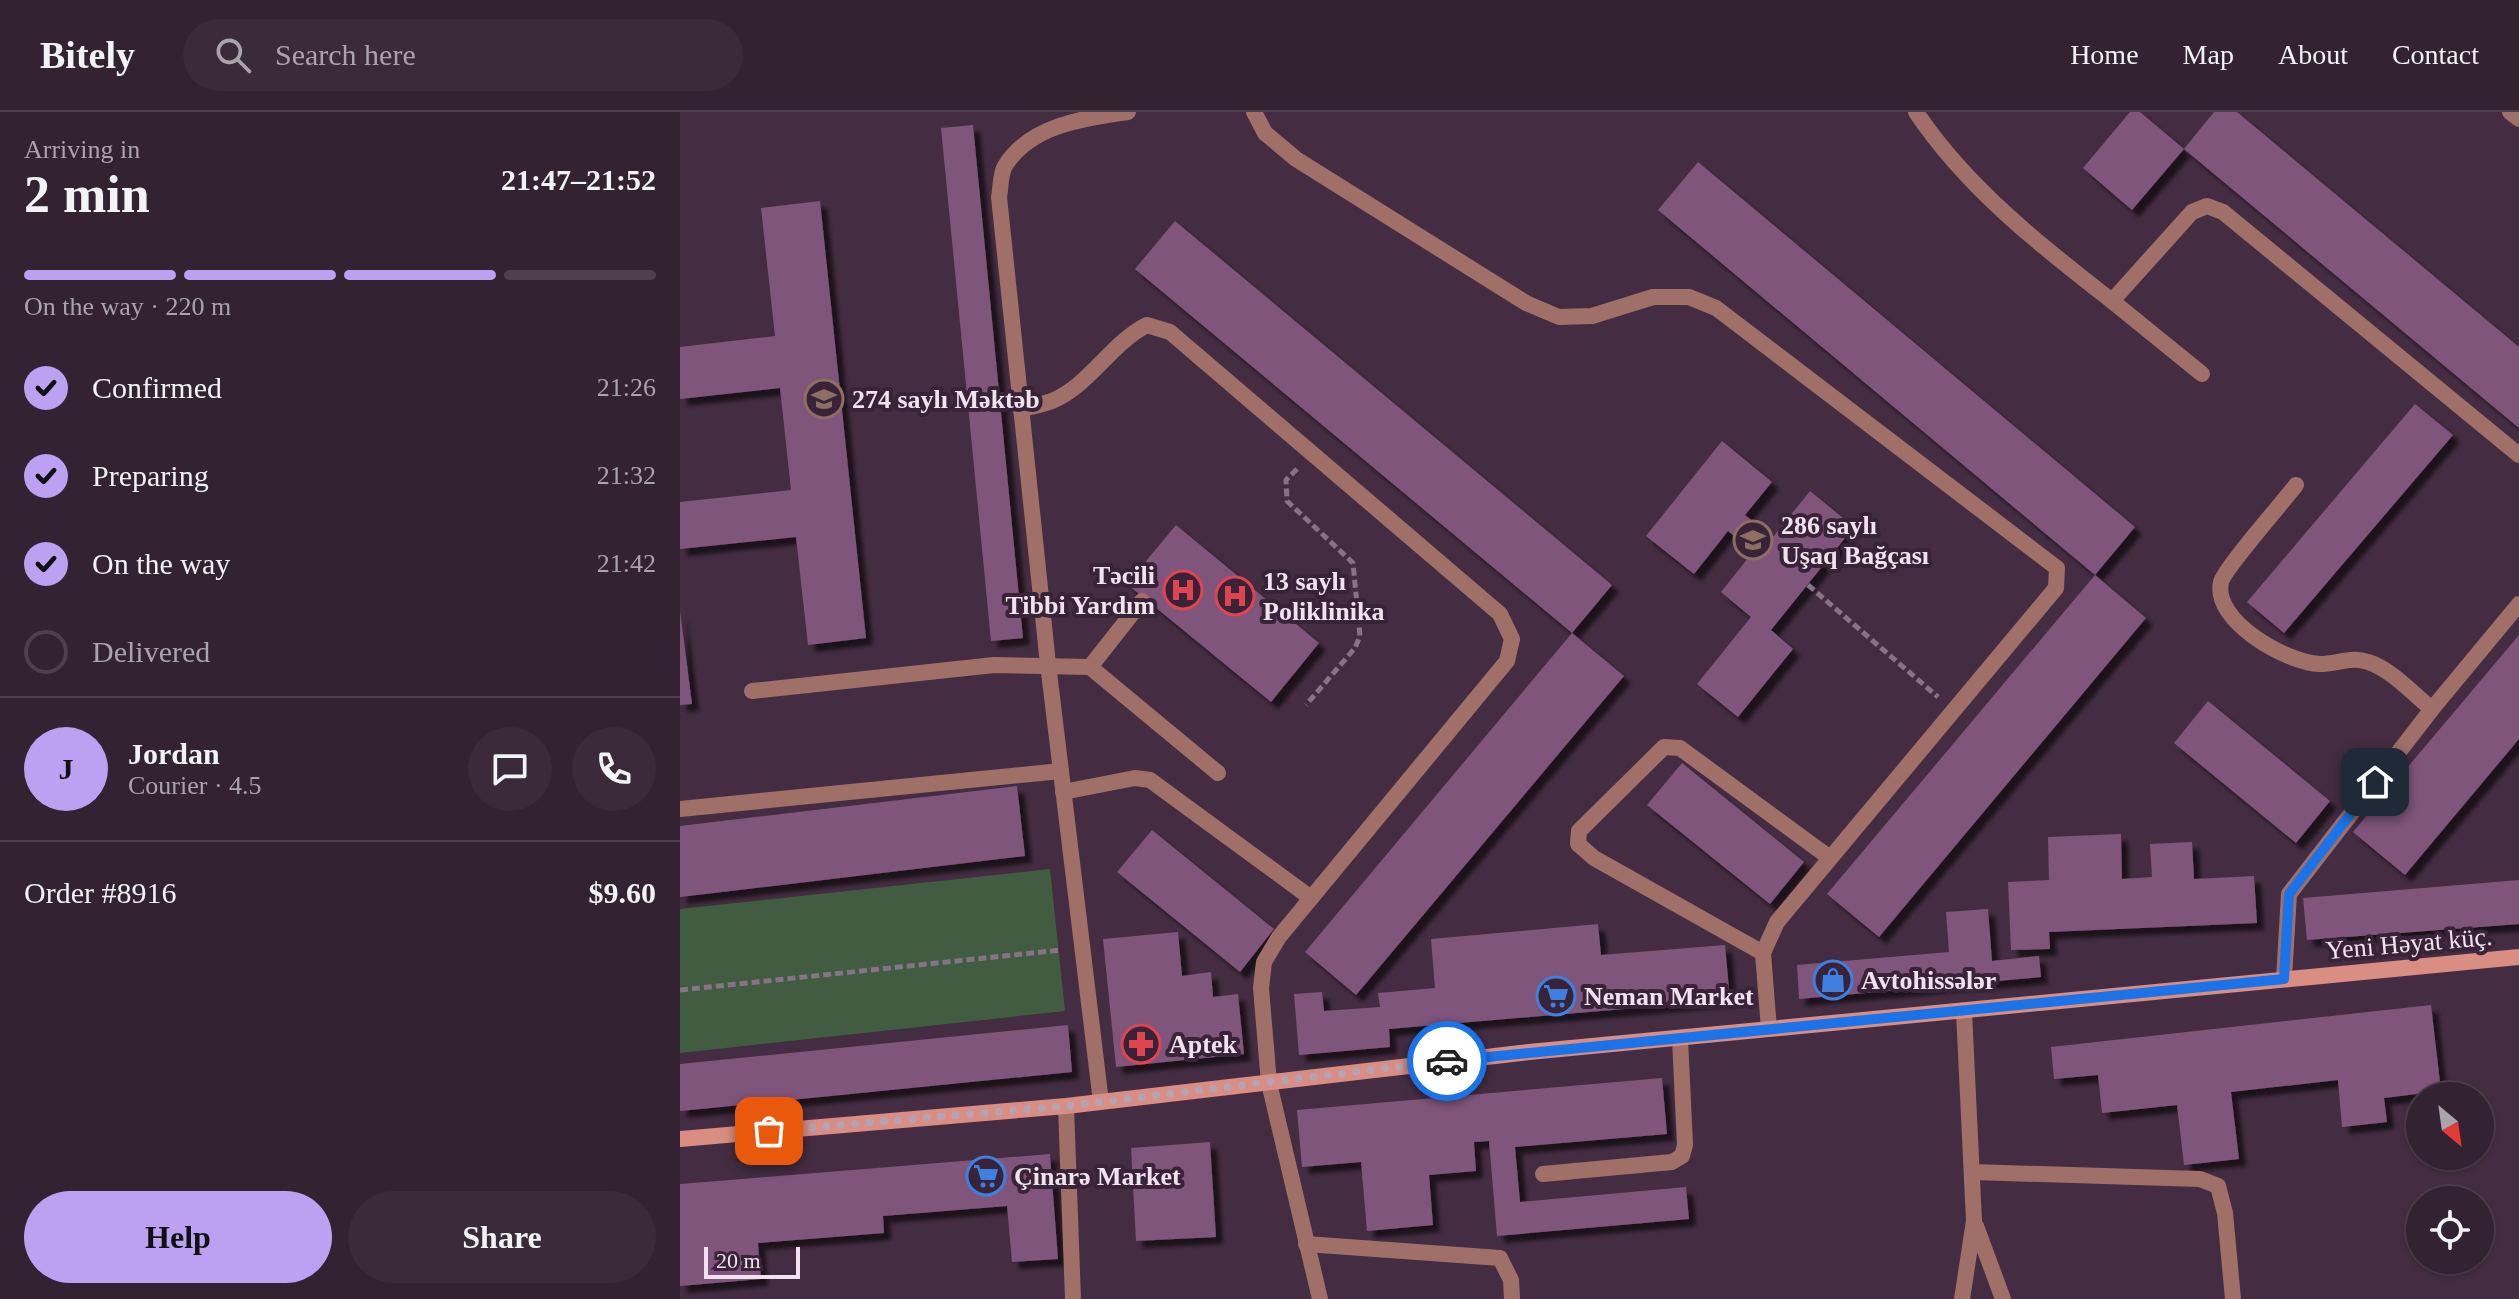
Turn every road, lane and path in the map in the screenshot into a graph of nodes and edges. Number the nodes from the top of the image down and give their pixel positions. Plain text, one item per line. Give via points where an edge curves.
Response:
1 (1128, 112) edge
2 (1254, 112) edge
3 (1916, 112) edge
4 (2510, 112) edge
5 (2519, 119) edge
6 (2112, 301) junction
7 (2202, 374) dead end
8 (1020, 409) junction
9 (1311, 453) junction
10 (2519, 455) edge
11 (2296, 485) dead end
12 (1808, 585) dead end
13 (1142, 601) dead end
14 (2519, 604) edge
15 (1048, 664) junction
16 (1090, 667) junction
17 (752, 691) dead end
18 (1306, 705) dead end
19 (2432, 709) junction
20 (1954, 710) junction
21 (1061, 771) junction
22 (1218, 773) dead end
23 (1063, 792) junction
24 (680, 809) edge
25 (1830, 858) junction
26 (1311, 898) junction
27 (1082, 947) junction
28 (1763, 953) junction
29 (2519, 957) edge
30 (2284, 979) junction
31 (680, 990) edge
32 (1964, 1012) junction
33 (1769, 1029) junction
34 (1680, 1039) junction
35 (1269, 1083) junction
36 (1101, 1102) junction
37 (1066, 1106) junction
38 (680, 1139) edge
39 (1972, 1172) junction
40 (1543, 1174) dead end
41 (1974, 1221) junction
42 (1306, 1244) junction
43 (1073, 1299) edge
44 (1320, 1299) edge
45 (1512, 1299) edge
46 (1962, 1299) edge
47 (2003, 1299) edge
48 (2233, 1299) edge

1 - 8 street via 1087,118 1041,134 1003,168 999,197
2 - 20 street via 1265,133 1296,159 1526,303 1559,317 1592,316 1653,297 1689,297 1716,308 2037,549 2057,568 2056,588
3 - 6 street via 2036,241
4 - 5 street
6 - 7 street
6 - 10 street via 2192,212 2207,206 2223,212
8 - 9 street via 1053,401 1129,334 1147,325 1170,332
8 - 15 street
9 - 18 path via 1286,480 1287,501 1353,563 1360,636
9 - 26 street via 1500,614 1512,639 1507,661
11 - 19 street via 2221,580 2221,600 2230,618 2300,660 2373,663
12 - 20 path
13 - 16 street
14 - 19 street
15 - 16 street
15 - 17 street
15 - 21 street
16 - 22 street
19 - 30 street via 2289,894
20 - 25 street
21 - 23 street
21 - 24 street
23 - 26 street via 1135,778 1150,780
23 - 27 street
25 - 28 street via 1777,922
25 - 28 street via 1680,748 1664,747 1579,831 1578,844 1594,858
26 - 35 street via 1264,962 1261,988
27 - 31 path
27 - 36 street
28 - 33 street
29 - 30 street, Yeni Həyat küç.
30 - 32 street, Yeni Həyat küç.
32 - 33 street, Yeni Həyat küç.
32 - 39 street
33 - 34 street, Yeni Həyat küç.
34 - 35 street, Yeni Həyat küç.
34 - 40 street via 1682,1156 1672,1162
35 - 36 street, Yeni Həyat küç.
35 - 42 street
36 - 37 street, Yeni Həyat küç.
37 - 38 street, Yeni Həyat küç.
37 - 43 street
39 - 41 street
39 - 48 street via 2200,1179 2218,1186
41 - 46 street
41 - 47 street
42 - 44 street
42 - 45 street via 1500,1258 1511,1280

